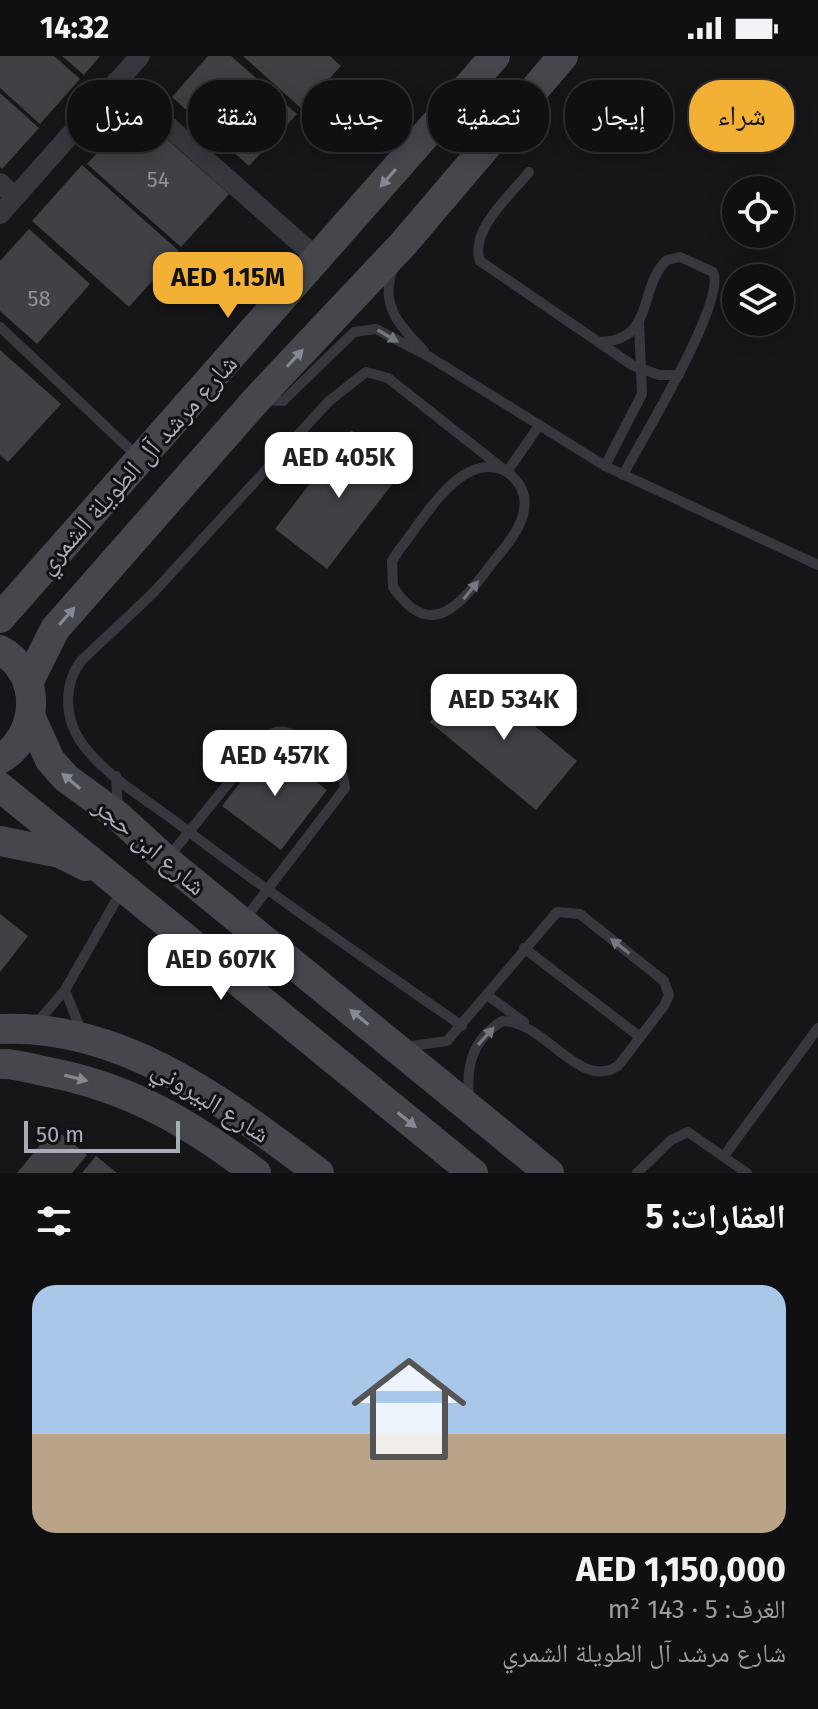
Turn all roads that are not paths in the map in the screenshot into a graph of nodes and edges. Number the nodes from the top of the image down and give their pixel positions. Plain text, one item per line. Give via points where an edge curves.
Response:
1 (140, 56) edge
2 (563, 56) edge
3 (492, 58) edge
4 (118, 80) edge
5 (172, 130) edge
6 (67, 131) edge
7 (529, 172) dead end
8 (8, 190) edge
9 (0, 214) edge
10 (404, 243) junction
11 (318, 259) junction
12 (640, 320) junction
13 (0, 327) edge
14 (598, 342) junction
15 (428, 356) junction
16 (641, 369) junction
17 (679, 375) junction
18 (249, 408) junction
19 (538, 427) junction
20 (141, 460) junction
21 (605, 466) junction
22 (507, 472) junction
23 (623, 475) junction
24 (818, 565) edge
25 (0, 618) edge
26 (0, 650) edge
27 (28, 683) junction
28 (31, 718) junction
29 (0, 759) edge
30 (116, 776) junction
31 (0, 787) edge
32 (118, 816) junction
33 (189, 832) junction
34 (0, 841) edge
35 (166, 860) junction
36 (118, 884) junction
37 (267, 890) junction
38 (242, 922) junction
39 (524, 948) junction
40 (65, 990) junction
41 (487, 995) junction
42 (462, 1026) junction
43 (529, 1026) junction
44 (818, 1028) edge
45 (14, 1030) edge
46 (640, 1037) junction
47 (84, 1038) junction
48 (395, 1047) junction
49 (0, 1064) edge
50 (470, 1109) junction
51 (724, 1156) junction
52 (256, 1173) edge
53 (319, 1173) edge
54 (473, 1173) edge
55 (549, 1173) edge
56 (637, 1173) edge
57 (747, 1173) edge

1 - 4 street
2 - 10 main road, شارع مرشد آل الطويلة الشمري
3 -> 11 main road, شارع مرشد آل الطويلة الشمري
5 - 11 street
6 - 8 street
7 - 14 lane via 481,233 480,261
8 - 9 street
10 - 15 lane via 388,283 388,299 396,322
18 -> 10 main road, شارع مرشد آل الطويلة الشمري
11 - 18 main road via 294,311 220,398 223,415
11 - 20 main road, شارع مرشد آل الطويلة الشمري
12 - 14 lane via 627,336
12 - 16 lane
12 - 17 lane via 667,260 686,258 713,272 714,293
13 - 20 lane
14 - 16 lane
18 -> 15 lane via 283,401 363,329 376,329
15 - 19 lane
16 - 17 lane
16 - 21 lane via 640,403
17 - 23 lane
27 -> 18 main road, شارع مرشد آل الطويلة الشمري via 55,629
19 - 21 lane
19 - 22 lane
20 - 25 main road, شارع مرشد آل الطويلة الشمري
21 - 23 lane
22 -> 22 lane via 486,466 460,477 399,550 392,561 393,587 415,610 433,616 449,611 465,599 511,539 525,498
22 - 30 lane via 388,378 366,372 349,382 73,671 68,687 77,737
23 - 24 lane
26 - 27 main road via 19,666
27 - 28 main road, شارع ابن حجر
28 - 29 main road via 23,738
32 -> 28 main road, شارع ابن حجر via 50,760
30 - 32 lane
30 - 33 lane
31 - 36 main road, شارع ابن حجر
32 - 35 main road, شارع ابن حجر
33 - 35 lane
33 - 37 lane
33 - 37 lane via 276,730 287,730 341,767 345,788
34 - 36 main road via 60,853
35 - 38 main road, شارع ابن حجر
36 - 40 lane
36 -> 54 main road, شارع ابن حجر
37 - 38 lane
37 - 42 lane
48 -> 38 main road, شارع ابن حجر
39 - 41 lane
39 - 46 lane
46 -> 39 lane via 664,1006 668,989 580,914 557,912
40 - 45 lane
40 - 47 lane
41 - 42 lane
41 - 43 lane
42 - 48 lane via 438,1045
43 - 46 lane via 588,1072 598,1074 618,1066
50 -> 43 lane via 467,1073 474,1049 502,1021
44 - 51 lane
45 - 47 main road, شارع البيروني
47 - 53 main road, شارع البيروني via 196,1085
48 - 50 main road, شارع ابن حجر
49 -> 52 main road, شارع البيروني via 131,1094
50 - 55 main road, شارع ابن حجر
51 - 56 lane via 685,1132
51 - 57 lane

